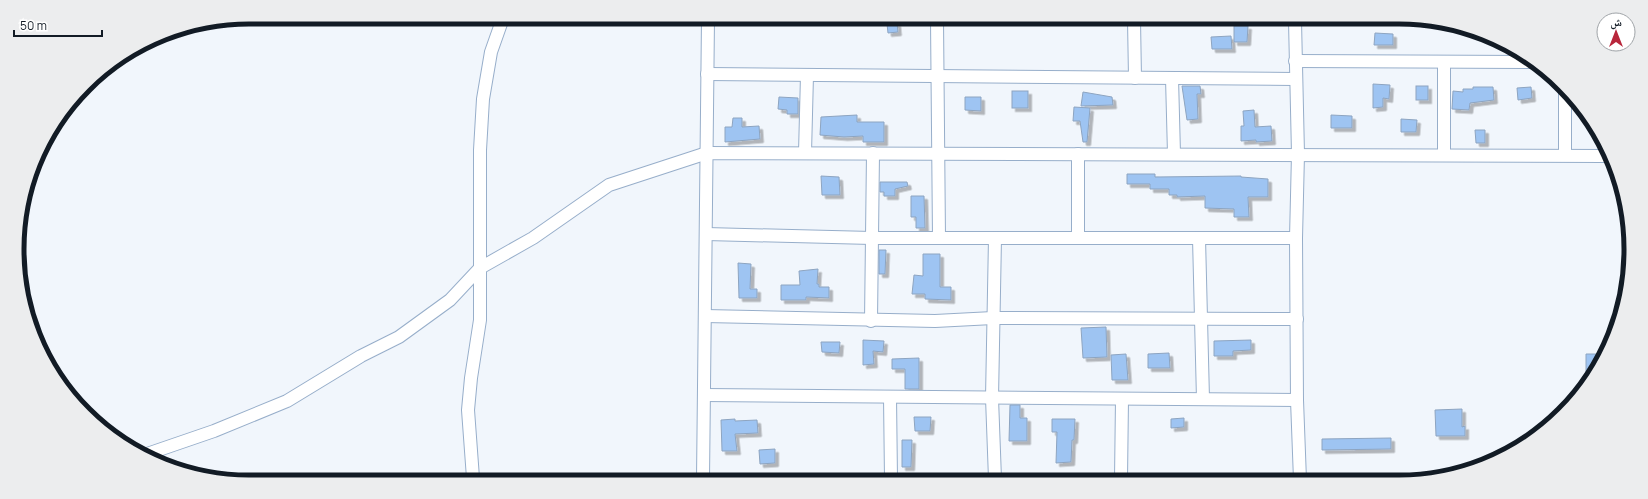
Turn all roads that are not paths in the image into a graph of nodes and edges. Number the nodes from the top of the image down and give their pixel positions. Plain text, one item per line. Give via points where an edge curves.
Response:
1 (501, 24) edge
2 (708, 24) edge
3 (937, 24) edge
4 (1134, 24) edge
5 (1294, 24) edge
6 (1295, 61) junction
7 (1444, 62) junction
8 (1524, 62) edge
9 (707, 74) junction
10 (807, 75) junction
11 (936, 76) junction
12 (1134, 78) junction
13 (1172, 78) junction
14 (1295, 79) junction
15 (1565, 98) edge
16 (706, 153) junction
17 (805, 153) junction
18 (873, 153) junction
19 (939, 154) junction
20 (1078, 154) junction
21 (1174, 154) junction
22 (1298, 154) junction
23 (1444, 155) junction
24 (1565, 155) junction
25 (1604, 156) edge
26 (706, 234) junction
27 (872, 238) junction
28 (939, 238) junction
29 (995, 238) junction
30 (1078, 238) junction
31 (1199, 238) junction
32 (1296, 238) junction
33 (480, 268) junction
34 (705, 316) junction
35 (993, 318) junction
36 (1202, 319) junction
37 (1297, 319) junction
38 (871, 321) junction
39 (704, 395) junction
40 (890, 397) junction
41 (992, 398) junction
42 (1122, 399) junction
43 (1203, 399) junction
44 (1297, 400) junction
45 (151, 453) edge
46 (473, 475) edge
47 (703, 475) edge
48 (891, 475) edge
49 (994, 475) edge
50 (1121, 475) edge
51 (1300, 475) edge

1 - 33 street via 491,52 483,99 480,150
2 - 9 street
3 - 11 street
4 - 12 street
5 - 6 street
6 - 7 street
6 - 14 street
7 - 8 street
7 - 23 street
9 - 10 street
9 - 16 street
10 - 11 street
10 - 17 street
11 - 12 street
11 - 19 street
12 - 13 street
13 - 14 street
13 - 21 street
14 - 22 street
15 - 24 street
16 - 17 street
16 - 26 street
16 - 33 street via 609,185 533,238
17 - 18 street
18 - 19 street
18 - 27 street
19 - 20 street
19 - 28 street
20 - 21 street
20 - 30 street
21 - 22 street
22 - 23 street
22 - 32 street
23 - 24 street
24 - 25 street
26 - 27 street
26 - 34 street
27 - 28 street
27 - 38 street
28 - 29 street
29 - 30 street
29 - 35 street
30 - 31 street
31 - 32 street
31 - 36 street
32 - 37 street
33 - 45 street via 450,300 405,332 287,401 214,431
33 - 46 street via 480,320 468,410
34 - 38 street
34 - 39 street
35 - 36 street
35 - 38 street via 935,322
35 - 41 street
36 - 37 street
36 - 43 street
37 - 44 street
39 - 40 street
39 - 47 street
40 - 41 street
40 - 48 street
41 - 42 street
41 - 49 street
42 - 43 street
42 - 50 street
43 - 44 street
44 - 51 street

